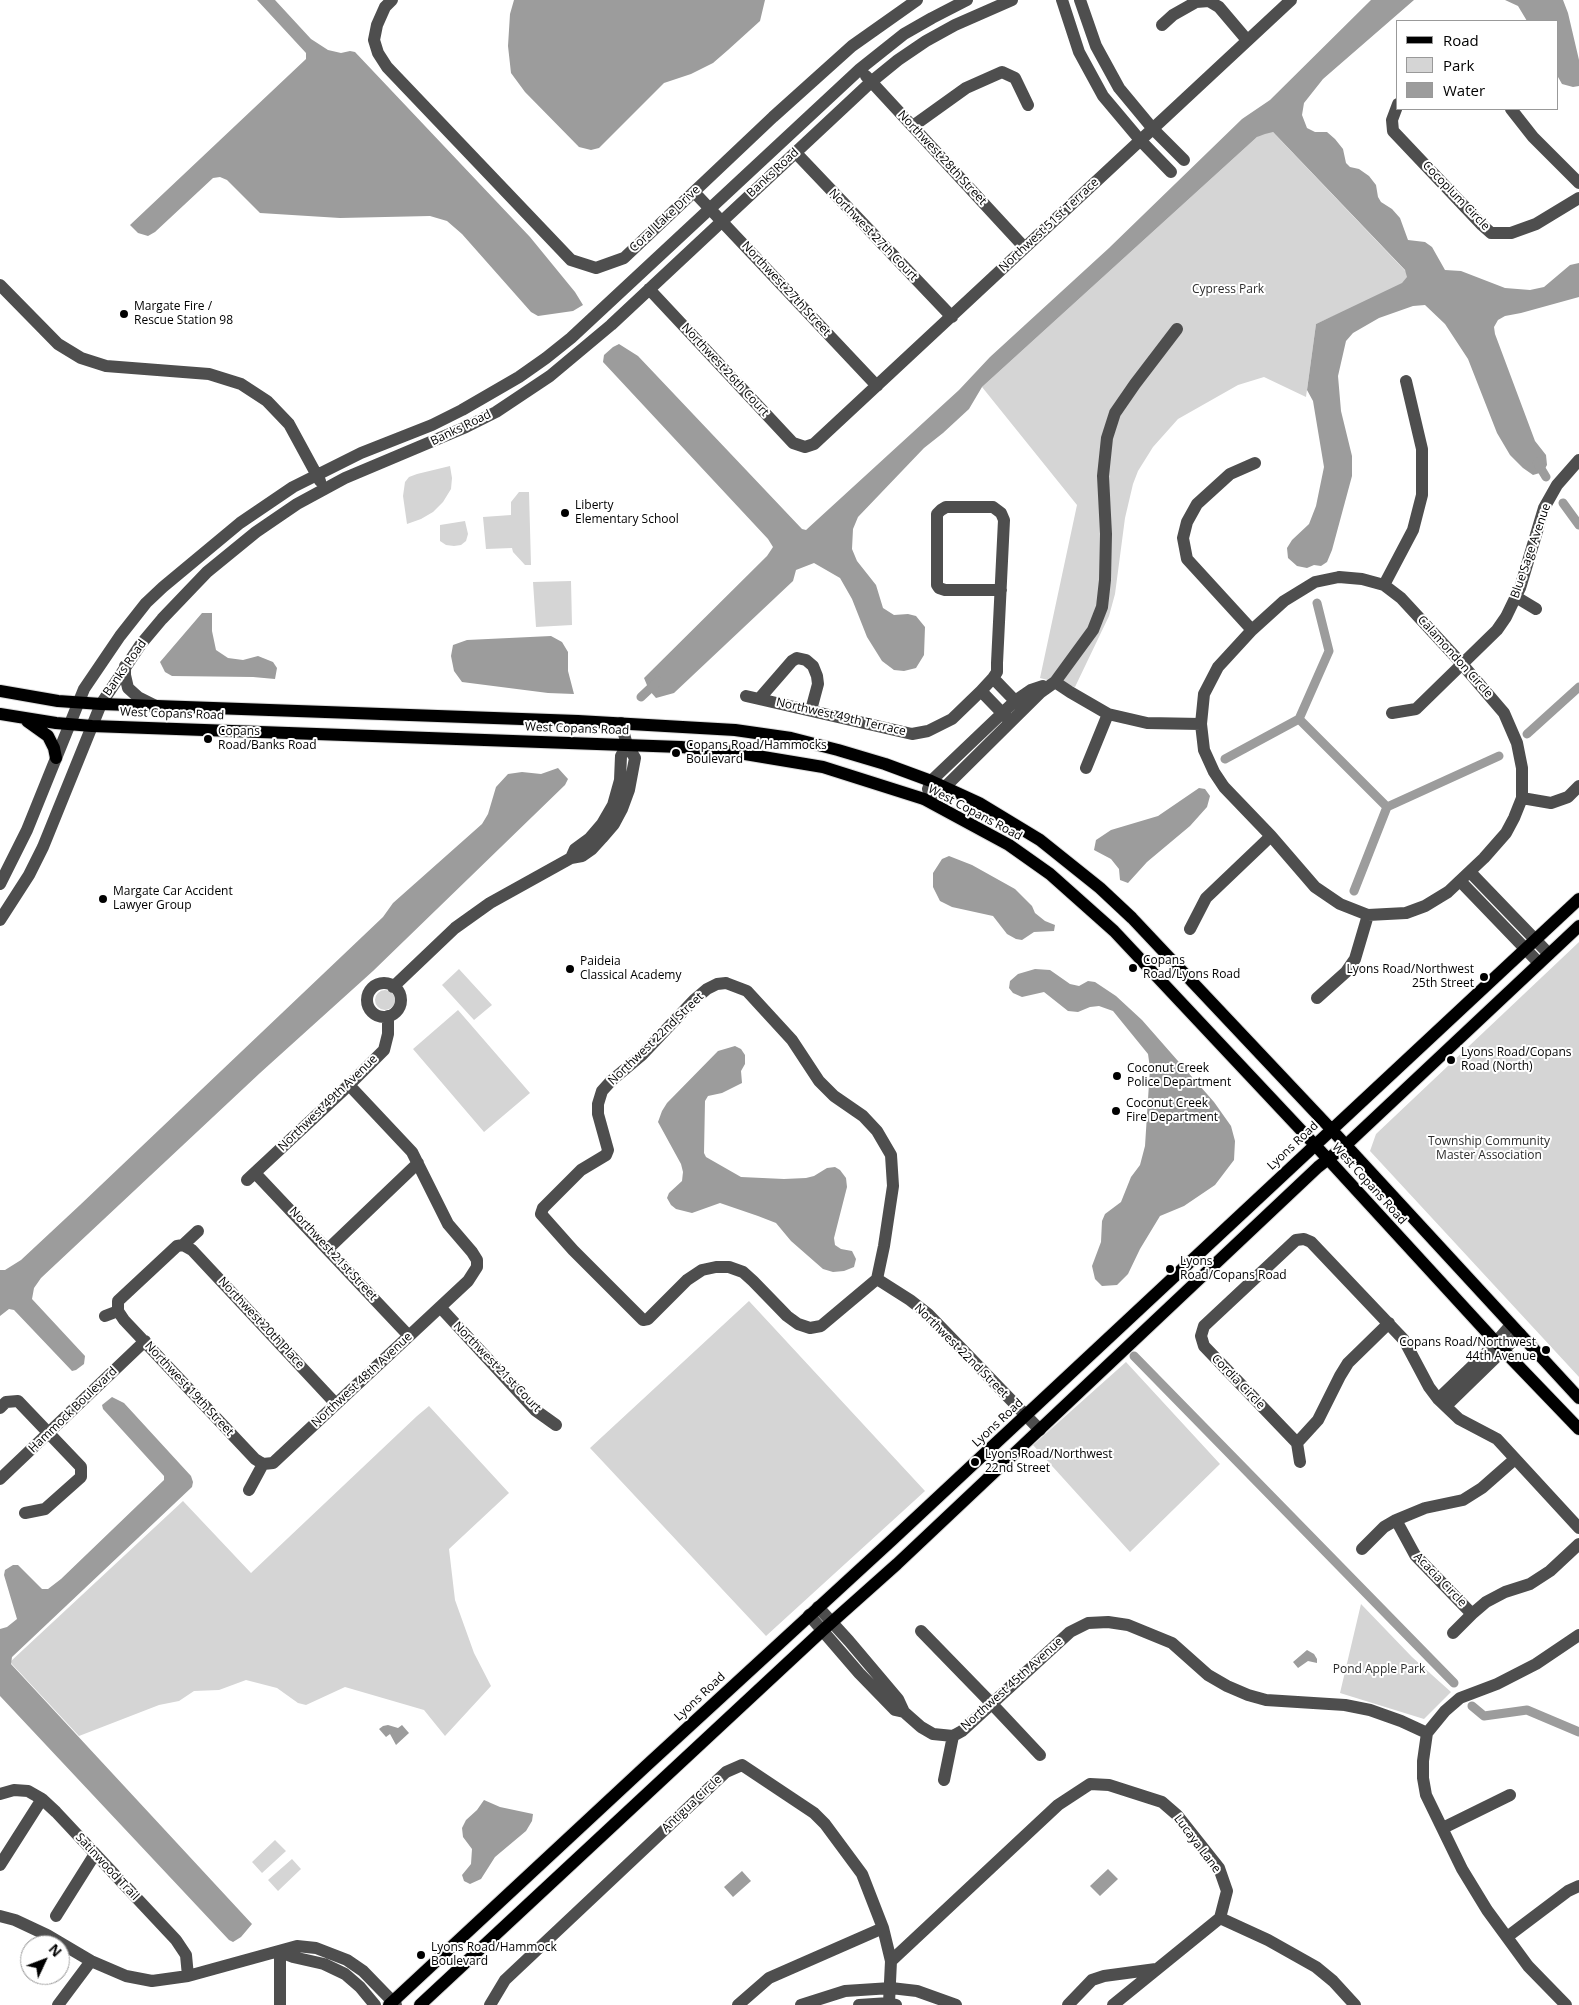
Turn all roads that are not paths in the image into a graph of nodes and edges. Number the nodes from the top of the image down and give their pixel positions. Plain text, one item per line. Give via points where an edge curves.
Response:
1 (392, 0) edge
2 (917, 0) edge
3 (967, 0) edge
4 (1012, 0) edge
5 (1062, 0) edge
6 (1080, 0) edge
7 (1291, 0) edge
8 (1162, 25) dead end
9 (1248, 40) junction
10 (860, 69) junction
11 (871, 82) junction
12 (1028, 105) dead end
13 (1396, 109) edge
14 (1512, 110) edge
15 (913, 126) junction
16 (1153, 129) junction
17 (1140, 140) junction
18 (795, 152) junction
19 (1184, 160) dead end
20 (1171, 172) dead end
21 (1579, 184) edge
22 (694, 192) junction
23 (1579, 198) edge
24 (710, 208) junction
25 (722, 221) junction
26 (1024, 247) junction
27 (0, 285) edge
28 (649, 289) junction
29 (952, 317) junction
30 (1178, 329) dead end
31 (1406, 381) dead end
32 (877, 386) junction
33 (805, 447) joint
34 (1579, 460) edge
35 (1256, 463) dead end
36 (317, 474) junction
37 (325, 489) junction
38 (1384, 585) junction
39 (1001, 590) junction
40 (1516, 597) junction
41 (1536, 609) dead end
42 (1252, 630) junction
43 (1462, 664) junction
44 (125, 666) junction
45 (993, 678) junction
46 (1055, 682) junction
47 (982, 690) junction
48 (0, 691) edge
49 (746, 696) dead end
50 (760, 699) junction
51 (78, 702) junction
52 (101, 704) junction
53 (1019, 705) junction
54 (156, 706) junction
55 (811, 710) junction
56 (1392, 713) dead end
57 (0, 714) edge
58 (1108, 714) junction
59 (1007, 717) junction
60 (22, 718) junction
61 (621, 723) junction
62 (70, 724) junction
63 (1201, 724) junction
64 (92, 726) junction
65 (627, 745) junction
66 (56, 758) junction
67 (1086, 768) dead end
68 (931, 781) junction
69 (1579, 786) edge
70 (945, 788) junction
71 (1522, 798) junction
72 (924, 799) junction
73 (1271, 836) junction
74 (1470, 872) junction
75 (1461, 882) junction
76 (0, 884) edge
77 (1579, 899) edge
78 (1368, 915) junction
79 (0, 920) edge
80 (1579, 926) edge
81 (1190, 929) dead end
82 (1535, 939) junction
83 (1525, 949) junction
84 (1549, 954) junction
85 (1539, 964) junction
86 (393, 987) junction
87 (1317, 998) dead end
88 (388, 1016) junction
89 (349, 1085) junction
90 (1331, 1129) junction
91 (1315, 1145) junction
92 (1346, 1145) junction
93 (1328, 1159) junction
94 (418, 1163) junction
95 (251, 1176) joint
96 (198, 1232) dead end
97 (184, 1245) junction
98 (328, 1248) junction
99 (877, 1279) junction
100 (440, 1307) junction
101 (118, 1311) junction
102 (105, 1316) dead end
103 (1389, 1323) junction
104 (1515, 1330) junction
105 (409, 1336) junction
106 (145, 1341) junction
107 (1500, 1347) junction
108 (1579, 1398) edge
109 (1442, 1402) junction
110 (336, 1404) junction
111 (0, 1408) edge
112 (1026, 1416) junction
113 (556, 1425) dead end
114 (1579, 1429) edge
115 (1040, 1430) junction
116 (50, 1433) junction
117 (1297, 1443) junction
118 (1515, 1459) junction
119 (1300, 1462) dead end
120 (263, 1464) junction
121 (0, 1479) edge
122 (249, 1490) dead end
123 (25, 1513) dead end
124 (1396, 1520) junction
125 (1579, 1528) edge
126 (1579, 1544) edge
127 (1362, 1549) dead end
128 (814, 1611) junction
129 (1472, 1614) junction
130 (828, 1626) junction
131 (921, 1631) dead end
132 (1453, 1633) dead end
133 (1579, 1635) edge
134 (992, 1704) junction
135 (1427, 1733) junction
136 (952, 1736) junction
137 (1040, 1755) dead end
138 (944, 1780) dead end
139 (0, 1794) edge
140 (1510, 1795) dead end
141 (42, 1799) junction
142 (1443, 1828) junction
143 (95, 1854) junction
144 (0, 1865) edge
145 (1579, 1886) edge
146 (0, 1916) edge
147 (56, 1916) dead end
148 (1220, 1918) junction
149 (883, 1928) junction
150 (1507, 1937) junction
151 (280, 1952) junction
152 (91, 1961) junction
153 (891, 1961) junction
154 (1156, 1969) junction
155 (188, 1976) junction
156 (895, 1988) junction
157 (392, 2004) edge
158 (894, 2004) edge
159 (58, 2005) edge
160 (280, 2005) edge
161 (375, 2005) edge
162 (420, 2005) edge
163 (490, 2005) edge
164 (738, 2005) edge
165 (801, 2005) edge
166 (859, 2005) edge
167 (956, 2005) edge
168 (1068, 2005) edge
169 (1113, 2005) edge
170 (1355, 2005) edge
171 (1566, 2005) edge

1 - 22 street, Coral Lake Drive via 385,7 374,40 387,68 571,260 596,268 624,258
2 - 22 street, Coral Lake Drive via 852,46
3 - 10 street, Banks Road via 904,34
4 - 11 street, Banks Road via 940,33
5 - 17 street via 1079,52 1094,81 1114,111
6 - 16 street via 1096,46 1111,74
7 - 9 street, Northwest 51st Terrace
8 - 9 street via 1196,2 1209,1 1219,7
9 - 16 street, Northwest 51st Terrace
10 - 11 street, Northwest 28th Street
10 - 24 street, Banks Road
11 - 15 street, Northwest 28th Street
11 - 18 street, Banks Road
12 - 15 street via 1016,78 1002,72 966,88
13 - 23 street, Cocoplum Circle via 1392,120 1394,131 1491,233 1511,233 1536,224
14 - 21 street
15 - 26 street, Northwest 28th Street
16 - 17 street, Northwest 51st Terrace
16 - 19 street
17 - 20 street
17 - 26 street, Northwest 51st Terrace
18 - 25 street, Banks Road
18 - 29 street, Northwest 27th Court
22 - 24 street, Northwest 27th Street
24 - 25 street, Northwest 27th Street
24 - 36 street, Banks Road via 571,338 519,377 432,425
25 - 28 street, Banks Road
25 - 32 street, Northwest 27th Street
26 - 29 street, Northwest 51st Terrace
27 - 36 street via 58,344 81,358 106,366 209,374 241,384 267,401 289,424
28 - 33 street, Northwest 26th Court via 793,443
28 - 37 street, Banks Road via 550,376 516,399 459,431
29 - 32 street, Northwest 51st Terrace
30 - 46 street via 1115,413 1107,438 1103,476 1106,534 1102,607 1093,630
31 - 38 street via 1422,449 1422,495 1413,530
32 - 33 street, Northwest 51st Terrace via 814,444
34 - 40 street, Blue Sage Avenue via 1557,485 1544,508
35 - 42 street via 1230,474 1197,504 1183,538 1188,559
36 - 37 street
36 - 51 street, Banks Road via 240,523 146,603 120,636
37 - 44 street, Banks Road via 256,532 207,572 162,619
38 - 42 street, Calamondon Circle via 1362,578 1339,577 1315,582 1284,600
38 - 43 street, Calamondon Circle via 1401,598
39 - 39 street via 1004,520 1001,513 993,507 946,507 941,510 938,514 939,588
39 - 45 street via 997,664
40 - 41 street
40 - 43 street, Blue Sage Avenue via 1497,630
42 - 63 street, Calamondon Circle via 1218,667 1204,694
43 - 56 street, Blue Sage Avenue via 1416,709
43 - 71 street, Calamondon Circle via 1504,713 1517,743 1522,768
44 - 52 street, Banks Road
44 - 54 street via 128,688
45 - 47 street, Northwest 49th Terrace
45 - 53 street
46 - 53 street via 1031,690
46 - 58 street
47 - 55 street, Northwest 49th Terrace via 952,719 912,734
47 - 59 street
48 - 51 main road, West Copans Road via 58,702
49 - 50 street, Northwest 49th Terrace
50 - 55 street, Northwest 49th Terrace
50 - 55 street via 797,658 813,666 817,676
51 - 52 main road, West Copans Road
51 - 62 street, Banks Road
52 - 54 main road, West Copans Road
52 - 64 street, Banks Road
53 - 59 street
54 - 61 main road, West Copans Road
57 - 60 main road, West Copans Road
58 - 63 street via 1147,723
58 - 67 street
59 - 68 street
59 - 70 street
60 - 62 main road, West Copans Road
60 - 66 main road via 48,736
61 - 65 street
61 - 68 main road, West Copans Road via 734,730 791,738 857,755
62 - 64 main road, West Copans Road
62 - 66 street, Banks Road
63 - 73 street, Calamondon Circle via 1204,750 1214,772 1224,787
64 - 65 main road, West Copans Road
64 - 79 street, Banks Road via 43,847 20,891
65 - 72 main road, West Copans Road via 733,752 795,762 832,769
65 - 86 street via 635,758 630,790 614,824 592,849 490,903 462,923
66 - 76 street, Banks Road via 27,830
68 - 70 main road, West Copans Road
68 - 72 street
69 - 71 street via 1568,797 1551,803
70 - 72 street
70 - 90 main road, West Copans Road via 979,803 1040,840 1100,888 1144,930
71 - 74 street, Calamondon Circle via 1506,833
72 - 91 main road, West Copans Road via 1009,845 1087,906 1128,944
73 - 78 street, Calamondon Circle via 1315,886 1340,904
73 - 81 street via 1206,898
74 - 75 street, Calamondon Circle
74 - 82 street
75 - 78 street, Calamondon Circle via 1406,913
75 - 83 street
77 - 82 main road, Lyons Road
78 - 87 street via 1355,959 1346,972
80 - 84 main road
82 - 83 main road, Lyons Road
82 - 84 street
83 - 85 street
83 - 90 main road, Lyons Road
84 - 85 main road
85 - 92 main road
86 - 88 street via 400,994 401,1005
86 - 88 street via 377,985 367,999 374,1014
88 - 89 street, Northwest 49th Avenue via 384,1050
89 - 94 street via 412,1152
89 - 95 street, Northwest 49th Avenue
90 - 91 main road, Lyons Road
90 - 92 main road, West Copans Road
91 - 93 main road, West Copans Road
91 - 112 main road, Lyons Road
92 - 93 main road
92 - 104 main road, West Copans Road
93 - 107 main road, West Copans Road
93 - 115 main road
94 - 98 street
94 - 100 street, Northwest 48th Avenue via 448,1224 477,1260 477,1268 468,1281
95 - 98 street, Northwest 21st Street
96 - 97 street
97 - 101 street via 176,1246 118,1301
97 - 110 street, Northwest 20th Place
98 - 105 street, Northwest 21st Street
99 - 99 street, Northwest 22nd Street via 893,1186 892,1160 886,1144 863,1116 819,1081 792,1040 747,991 726,983 717,984 694,1000 642,1055 602,1091 598,1114 608,1150 606,1155 581,1170 543,1208 541,1214 643,1320 648,1319 687,1280 702,1270 716,1267 743,1272 787,1316 810,1328 821,1326
99 - 112 street, Northwest 22nd Street via 928,1314
100 - 105 street, Northwest 48th Avenue
100 - 113 street, Northwest 21st Court via 535,1410
101 - 102 street
101 - 106 street, Northwest 19th Street
103 - 109 street, Cordia Circle via 1404,1340 1429,1387
103 - 117 street via 1348,1363 1318,1420
103 - 117 street, Cordia Circle via 1311,1242 1304,1239 1296,1240 1204,1326 1201,1336 1204,1346
104 - 107 street
104 - 108 main road, West Copans Road
105 - 110 street, Northwest 48th Avenue
106 - 116 street, Hammock Boulevard
106 - 120 street, Northwest 19th Street
107 - 109 street
107 - 114 main road, West Copans Road
109 - 118 street via 1459,1419 1497,1439
110 - 120 street, Northwest 48th Avenue via 273,1463
111 - 116 street via 6,1402 18,1401
112 - 115 street, Northwest 22nd Street
112 - 128 main road, Lyons Road
115 - 130 main road
116 - 121 street, Hammock Boulevard
116 - 123 street via 81,1467 81,1477 45,1509
117 - 119 street
118 - 124 street via 1463,1500 1425,1508
118 - 125 street
120 - 122 street
124 - 127 street
124 - 129 street, Acacia Circle via 1414,1555
126 - 129 street, Acacia Circle via 1550,1571 1530,1584 1486,1602
128 - 130 street
128 - 157 main road, Lyons Road
129 - 132 street, Acacia Circle
130 - 136 street via 859,1673 895,1710 904,1712 933,1734
130 - 162 main road
131 - 134 street
133 - 135 street via 1536,1664 1460,1698
134 - 135 street, Northwest 45th Avenue via 1070,1632 1088,1624 1108,1622 1128,1625 1172,1643 1208,1675 1248,1695 1266,1700 1345,1705 1370,1710
134 - 136 street, Northwest 45th Avenue
134 - 137 street
135 - 142 street via 1424,1786
136 - 138 street
139 - 141 street, Satinwood Trail via 28,1791
140 - 142 street
141 - 143 street, Satinwood Trail
141 - 144 street
142 - 150 street via 1462,1869
143 - 147 street
143 - 155 street, Satinwood Trail via 176,1940 186,1955
145 - 150 street
146 - 152 street via 47,1935
148 - 153 street, Lucaya Lane via 1227,1891 1219,1868 1177,1814 1162,1802 1109,1785 1090,1784 1058,1806
148 - 154 street
148 - 170 street via 1316,1967
149 - 153 street, Antigua Circle
149 - 163 street, Antigua Circle via 862,1874 825,1824 814,1813 742,1765 726,1772 505,1980
149 - 164 street via 769,1978
150 - 171 street via 1528,1966
151 - 155 street
151 - 157 street via 297,1946 316,1948 347,1960 363,1971
151 - 160 street
151 - 161 street via 324,1964 345,1974
152 - 155 street via 126,1976 152,1981
152 - 159 street
153 - 156 street, Antigua Circle
154 - 168 street via 1092,1980
154 - 169 street
156 - 158 street, Antigua Circle
156 - 165 street via 845,1991
156 - 167 street via 917,1991
158 - 166 street

